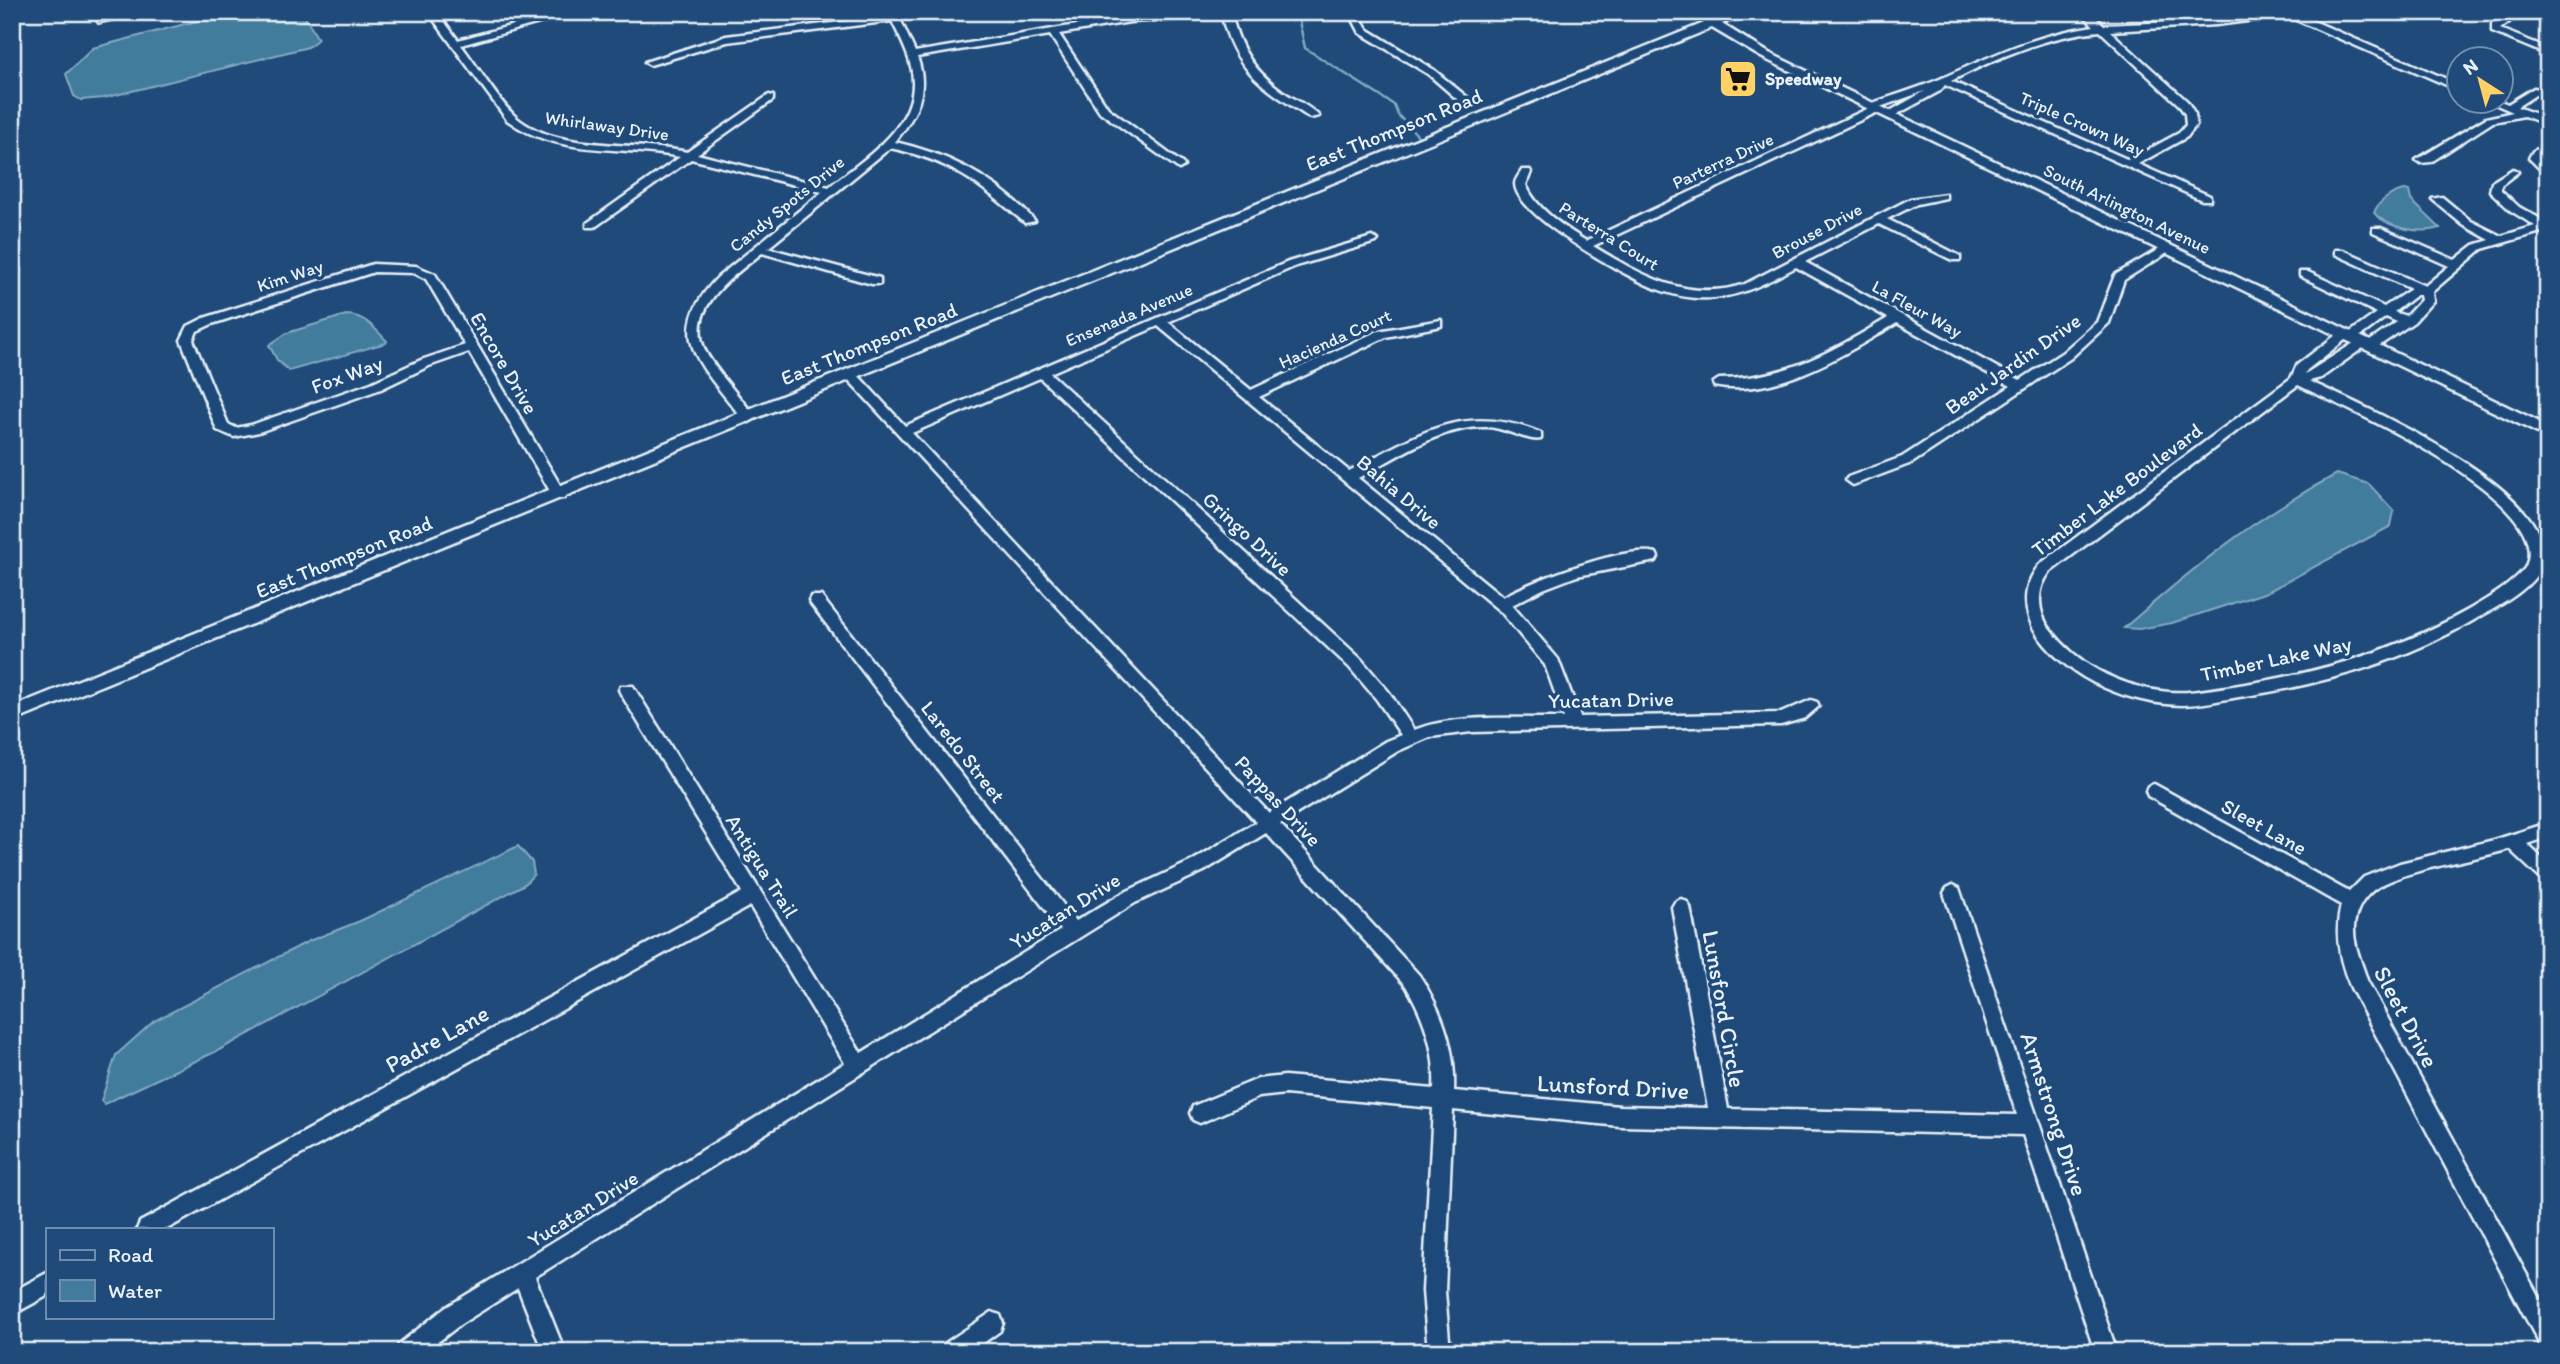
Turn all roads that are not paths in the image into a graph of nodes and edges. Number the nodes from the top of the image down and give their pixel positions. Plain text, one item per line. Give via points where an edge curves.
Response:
1 (432, 12) edge
2 (574, 12) edge
3 (1353, 12) edge
4 (1693, 12) edge
5 (1742, 12) edge
6 (2084, 12) edge
7 (2518, 12) edge
8 (1226, 13) edge
9 (2286, 13) edge
10 (894, 15) edge
11 (1712, 24) junction
12 (2103, 29) junction
13 (1053, 32) junction
14 (456, 43) junction
15 (2548, 52) edge
16 (913, 55) junction
17 (650, 62) dead end
18 (1943, 81) junction
19 (2444, 81) edge
20 (2538, 90) dead end
21 (769, 98) dead end
22 (1469, 104) dead end
23 (2514, 105) edge
24 (2514, 109) edge
25 (1878, 110) junction
26 (2525, 113) junction
27 (1314, 116) dead end
28 (2548, 122) edge
29 (888, 144) junction
30 (2548, 148) edge
31 (688, 156) junction
32 (2421, 160) dead end
33 (2128, 165) junction
34 (1179, 166) dead end
35 (1525, 172) dead end
36 (2513, 173) dead end
37 (2548, 174) edge
38 (831, 191) junction
39 (1942, 197) dead end
40 (2206, 198) dead end
41 (2438, 199) dead end
42 (1878, 219) junction
43 (1029, 221) dead end
44 (591, 225) dead end
45 (2546, 226) edge
46 (2377, 230) dead end
47 (2497, 239) junction
48 (1372, 240) dead end
49 (1586, 245) junction
50 (760, 249) junction
51 (2165, 250) junction
52 (2339, 252) dead end
53 (1956, 258) dead end
54 (1796, 262) junction
55 (2455, 264) junction
56 (401, 269) joint
57 (2304, 274) dead end
58 (876, 281) dead end
59 (2426, 291) junction
60 (1708, 295) joint
61 (2387, 313) junction
62 (1897, 318) junction
63 (1159, 321) junction
64 (2406, 322) junction
65 (1437, 323) dead end
66 (2356, 341) junction
67 (472, 346) junction
68 (1041, 372) junction
69 (851, 376) junction
70 (2297, 380) junction
71 (1719, 383) dead end
72 (2021, 386) junction
73 (1250, 396) junction
74 (749, 418) junction
75 (903, 432) junction
76 (233, 433) joint
77 (2548, 433) edge
78 (1536, 436) dead end
79 (1349, 477) junction
80 (1853, 480) dead end
81 (559, 495) junction
82 (1651, 557) dead end
83 (816, 600) dead end
84 (1502, 604) junction
85 (2067, 657) joint
86 (627, 690) dead end
87 (1811, 706) dead end
88 (12, 715) edge
89 (1574, 724) junction
90 (1411, 738) junction
91 (2154, 791) dead end
92 (1268, 823) junction
93 (2548, 830) edge
94 (2513, 842) junction
95 (2548, 875) edge
96 (1953, 893) dead end
97 (753, 895) junction
98 (2351, 902) junction
99 (1681, 907) dead end
100 (1073, 932) junction
101 (858, 1066) junction
102 (1444, 1101) junction
103 (1200, 1114) dead end
104 (1720, 1119) junction
105 (2030, 1125) junction
106 (149, 1228) edge
107 (523, 1274) junction
108 (46, 1285) edge
109 (12, 1304) edge
110 (992, 1323) dead end
111 (2548, 1337) edge
112 (407, 1352) edge
113 (554, 1352) edge
114 (951, 1352) edge
115 (1439, 1352) edge
116 (2106, 1352) edge

1 - 14 street, Whirlaway Drive
2 - 14 street
3 - 22 street via 1363,31 1431,72
4 - 11 main road, South Arlington Avenue
5 - 11 main road, East Thompson Road
6 - 12 street
7 - 15 street via 2495,30
8 - 13 street via 1130,19
8 - 27 street via 1232,45 1244,65
9 - 12 street via 2255,21
9 - 19 street
10 - 16 street, Candy Spots Drive
10 - 17 street via 726,39
11 - 25 main road, South Arlington Avenue
11 - 69 main road, East Thompson Road
12 - 18 street via 2023,45
12 - 33 street via 2190,114 2191,125 2183,135
13 - 16 street
13 - 34 street via 1104,110
14 - 31 street, Whirlaway Drive via 511,118 529,131 574,142
16 - 29 street, Candy Spots Drive via 920,76 919,97
18 - 25 street
18 - 25 street via 1936,89
18 - 33 street, Triple Crown Way
20 - 23 street
21 - 31 street
24 - 26 street
25 - 49 street, Parterra Drive
25 - 51 main road, South Arlington Avenue
26 - 28 street
26 - 32 street via 2490,120
29 - 38 street, Candy Spots Drive
29 - 43 street via 934,153 962,165
30 - 37 street via 2534,158
31 - 38 street, Whirlaway Drive
31 - 44 street
33 - 40 street, Triple Crown Way
35 - 49 street, Parterra Court via 1521,187 1532,205
36 - 45 street via 2496,184 2495,191 2515,209
38 - 50 street, Candy Spots Drive
39 - 42 street, Brouse Drive via 1914,201
41 - 47 street via 2467,223
42 - 53 street
42 - 54 street, Brouse Drive
45 - 47 street
46 - 55 street
47 - 55 street
48 - 63 street, Ensenada Avenue via 1308,257
49 - 60 street, Parterra Court via 1648,282
50 - 58 street
50 - 74 street, Candy Spots Drive via 713,289 694,326 698,350
51 - 66 main road, South Arlington Avenue
51 - 72 street, Beau Jardin Drive via 2119,278 2107,316 2097,329
52 - 59 street
54 - 60 street, Brouse Drive via 1748,287
54 - 62 street, La Fleur Way
55 - 59 street
56 - 67 street, Encore Drive via 428,274
56 - 76 street, Kim Way via 373,268 192,330 187,340 222,427
57 - 61 street
59 - 61 street, Timber Lake Boulevard via 2413,292
59 - 64 street, Timber Lake Boulevard via 2427,301
61 - 64 street
61 - 66 street, Timber Lake Boulevard
62 - 71 street via 1807,369 1764,381
62 - 72 street, La Fleur Way
63 - 68 street, Ensenada Avenue
63 - 73 street, Bahia Drive
64 - 66 street, Timber Lake Boulevard
65 - 73 street, Hacienda Court via 1382,334
66 - 70 street, Timber Lake Boulevard via 2316,375
66 - 70 street, Timber Lake Boulevard via 2301,368
66 - 77 main road, South Arlington Avenue
67 - 76 street, Fox Way via 376,386
67 - 81 street, Encore Drive
68 - 75 street, Ensenada Avenue
68 - 90 street, Gringo Drive via 1355,663
69 - 74 main road, East Thompson Road
69 - 75 street, Pappas Drive
70 - 85 street, Timber Lake Boulevard via 2039,575 2032,591 2036,619
70 - 85 street, Timber Lake Way via 2459,462 2504,493 2524,514 2535,536 2538,552 2529,573 2489,604 2430,637 2348,667 2259,688 2183,699 2161,697 2108,682
72 - 80 street, Beau Jardin Drive via 1907,460
73 - 79 street, Bahia Drive
74 - 81 main road, East Thompson Road
75 - 92 street, Pappas Drive
78 - 79 street via 1496,423 1459,424
79 - 84 street, Bahia Drive
81 - 88 main road, East Thompson Road
82 - 84 street via 1562,573
83 - 100 street, Laredo Street
84 - 89 street, Bahia Drive via 1552,663
86 - 97 street, Antigua Trail
87 - 89 street, Yucatan Drive via 1781,719
89 - 90 street, Yucatan Drive via 1452,727
90 - 92 street, Yucatan Drive
91 - 98 street, Sleet Lane
92 - 100 street, Yucatan Drive via 1198,866 1148,886
92 - 102 street, Pappas Drive via 1419,989 1441,1042
93 - 94 street
94 - 95 street
94 - 98 street via 2381,876
96 - 105 street, Armstrong Drive
97 - 101 street, Antigua Trail
97 - 106 street, Padre Lane
98 - 111 street, Sleet Drive via 2345,938 2354,975
99 - 104 street, Lunsford Circle
100 - 101 street, Yucatan Drive
101 - 107 street, Yucatan Drive
102 - 103 street, Lunsford Drive via 1285,1085 1258,1088
102 - 104 street, Lunsford Drive via 1592,1115
102 - 115 street, Pappas Drive via 1434,1291
104 - 105 street, Lunsford Drive
105 - 116 street, Armstrong Drive
107 - 112 street, Yucatan Drive via 453,1316
107 - 113 street
108 - 109 street
110 - 114 street

